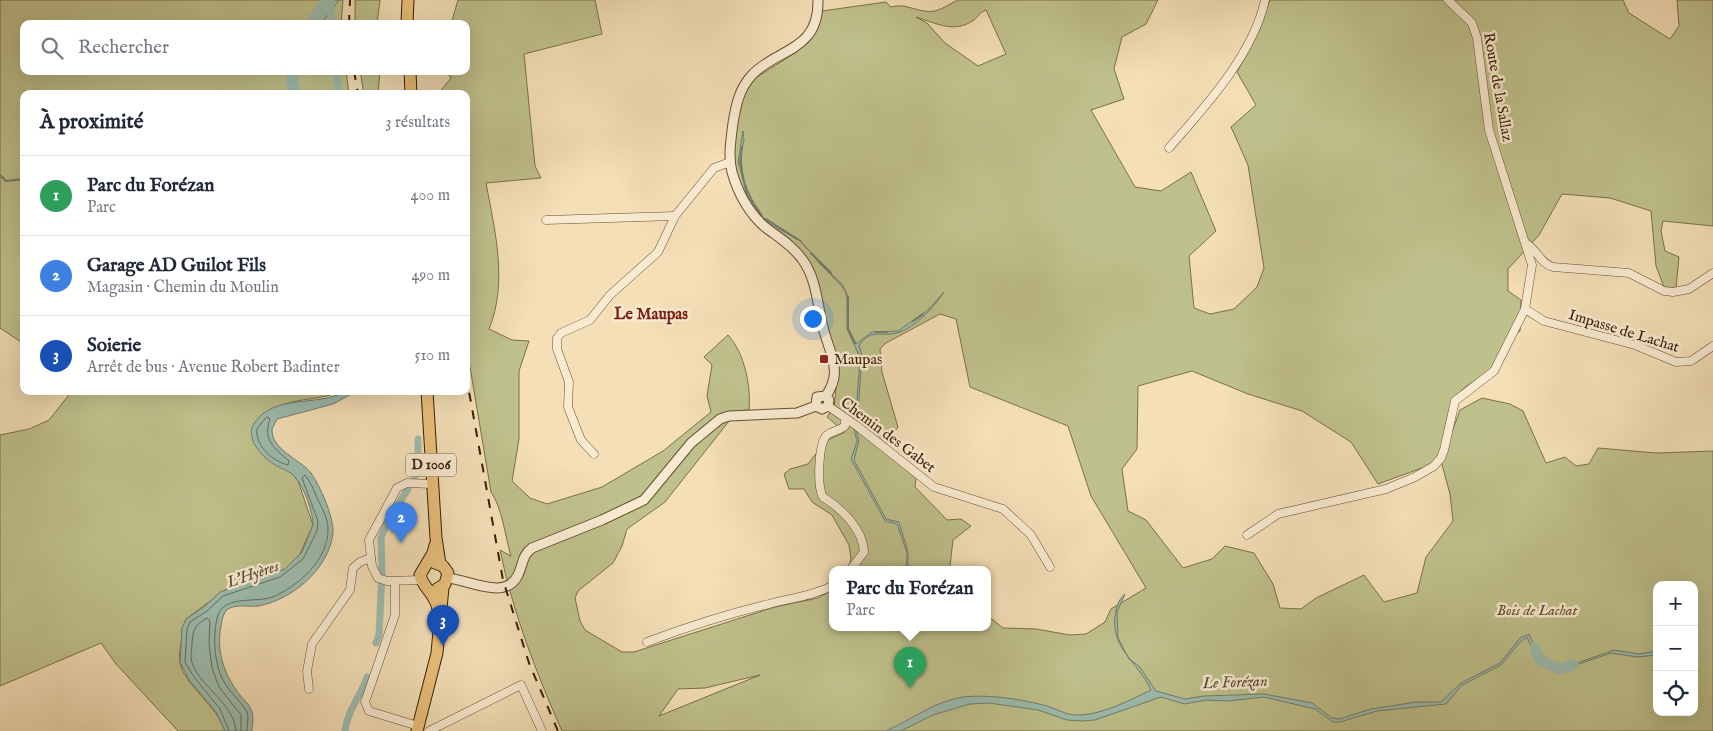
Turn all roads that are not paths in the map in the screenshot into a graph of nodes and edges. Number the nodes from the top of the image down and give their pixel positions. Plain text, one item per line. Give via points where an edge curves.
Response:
1 (818, 0) edge
2 (1265, 0) edge
3 (1448, 0) edge
4 (407, 3) edge
5 (407, 20) edge
6 (410, 75) edge
7 (411, 90) edge
8 (1169, 148) dead end
9 (730, 162) junction
10 (676, 216) junction
11 (546, 220) dead end
12 (1527, 244) junction
13 (1713, 274) edge
14 (1525, 310) junction
15 (1713, 346) edge
16 (427, 395) edge
17 (826, 396) junction
18 (816, 406) junction
19 (828, 406) junction
20 (851, 423) junction
21 (594, 454) dead end
22 (432, 484) junction
23 (1247, 534) dead end
24 (436, 538) junction
25 (371, 558) junction
26 (440, 564) junction
27 (426, 565) junction
28 (853, 566) edge
29 (1050, 566) dead end
30 (387, 580) junction
31 (445, 582) junction
32 (424, 584) junction
33 (829, 588) edge
34 (440, 617) junction
35 (647, 642) dead end
36 (309, 689) dead end
37 (421, 729) edge
38 (542, 731) edge

1 - 9 street via 816,15 804,40 753,74 741,90 731,137
2 - 8 street via 1237,64
3 - 12 street, Route de la Sallaz via 1472,23 1477,38 1489,130
4 - 5 main road
6 - 7 main road
9 - 10 street via 714,168
9 - 17 street via 746,204 760,222 798,253 814,282 834,368 834,383
10 - 11 street
10 - 21 street via 658,252 610,295 590,320 557,338 557,350 569,382 568,407 581,440
12 - 13 street via 1543,262 1553,267 1629,273 1673,292 1689,289
12 - 14 street via 1532,274
14 - 15 street, Impasse de Lachat via 1544,321 1635,345 1676,362 1691,361
14 - 23 street via 1494,371 1455,401 1444,450 1434,466 1415,478 1386,489 1278,514
16 - 22 main road, D 1006
17 - 18 street via 817,397
17 - 19 street
18 - 19 street via 822,409
18 - 31 street via 797,413 720,419 691,444 644,500 532,548 525,554 515,581 509,585 492,588 471,581
19 - 20 street, Chemin des Gabet
20 - 28 street via 824,439 820,454 820,485 823,497 835,505 861,534 864,552
20 - 29 street, Chemin des Gabet via 934,487 1003,509 1031,535
22 - 24 main road, D 1006
22 - 25 street via 408,483 397,488 370,540
24 - 26 main road, D 1006
24 - 27 main road, D 1006 via 434,553
25 - 30 street via 374,572
25 - 36 street via 352,568 350,590 312,644 307,671
26 - 27 main road
26 - 31 main road via 446,569
27 - 32 main road via 421,572
30 - 32 street
30 - 37 street via 395,615 365,702 369,711
31 - 32 main road via 435,590
31 - 34 main road
32 - 34 main road via 436,600
33 - 35 street via 815,595 686,627
34 - 37 main road via 435,665
37 - 38 street via 521,685

